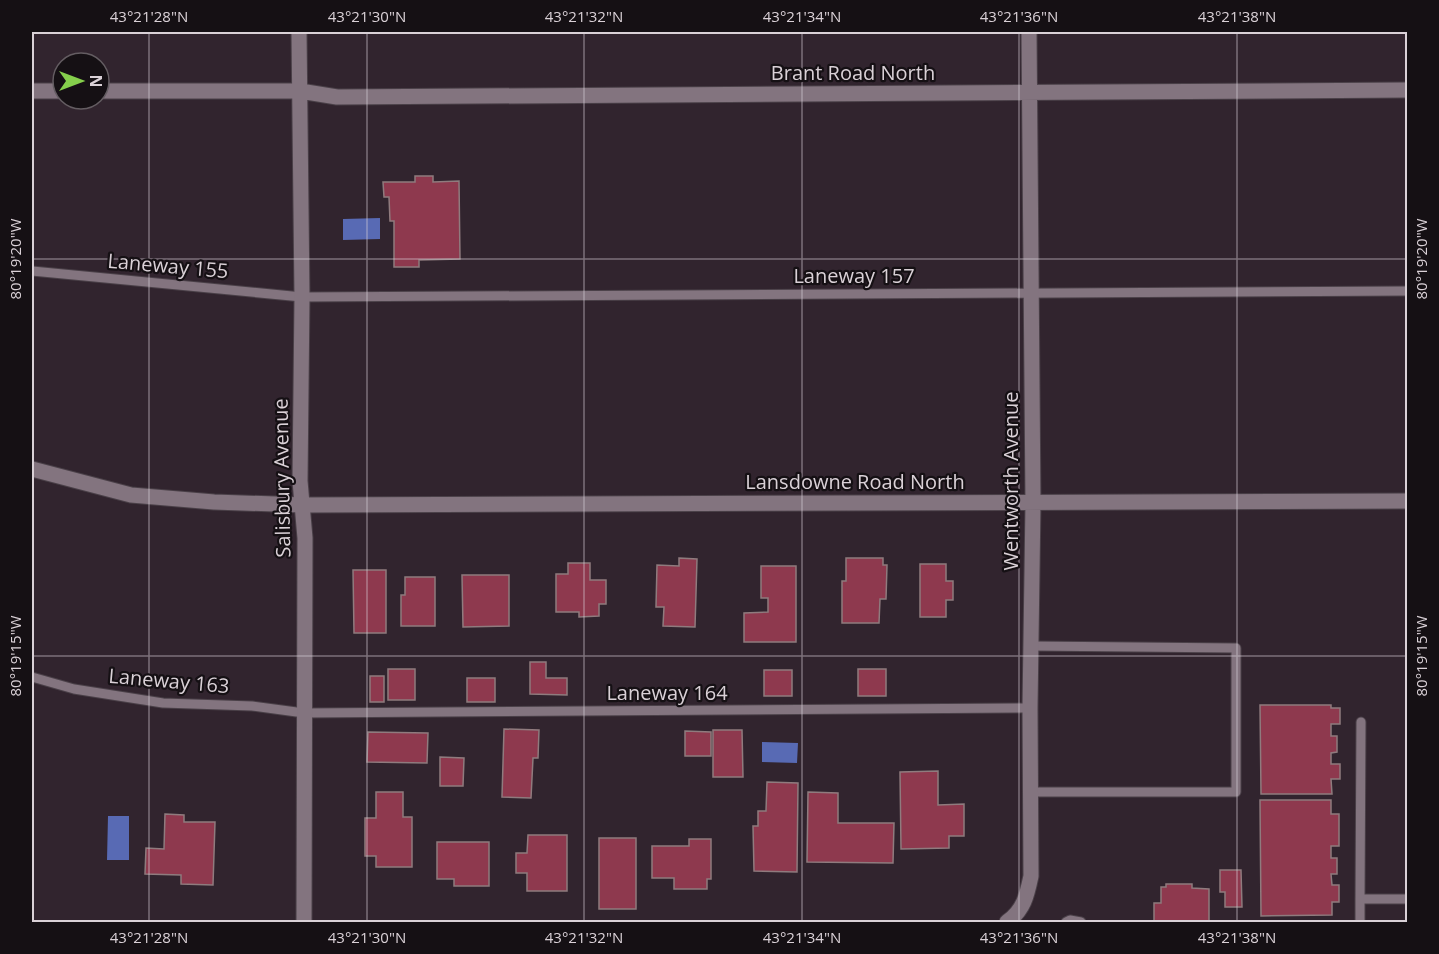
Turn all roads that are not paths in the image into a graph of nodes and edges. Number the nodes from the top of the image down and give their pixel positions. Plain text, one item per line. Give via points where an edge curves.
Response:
1 (299, 32) edge
2 (1029, 32) edge
3 (1407, 90) edge
4 (32, 91) edge
5 (51, 91) edge
6 (111, 91) edge
7 (300, 91) junction
8 (1029, 94) junction
9 (32, 272) edge
10 (1407, 291) edge
11 (1031, 292) junction
12 (302, 297) junction
13 (32, 470) edge
14 (1407, 501) edge
15 (1033, 503) junction
16 (303, 505) junction
17 (1031, 646) junction
18 (32, 677) edge
19 (1030, 708) junction
20 (304, 713) junction
21 (1361, 722) dead end
22 (1030, 792) junction
23 (1360, 899) junction
24 (1407, 899) edge
25 (303, 922) edge
26 (1007, 922) edge
27 (1065, 922) edge
28 (1081, 922) edge
29 (1360, 922) edge

1 - 7 street, Salisbury Avenue
2 - 8 street, Wentworth Avenue
3 - 8 street, Brant Road North
4 - 5 street
6 - 7 street, Brant Road North
7 - 8 street, Brant Road North via 337,97
7 - 12 street, Salisbury Avenue
8 - 11 street, Wentworth Avenue
9 - 12 lane, Laneway 155
10 - 11 lane, Laneway 157
11 - 12 lane, Laneway 157
11 - 15 street, Wentworth Avenue
12 - 16 street, Salisbury Avenue
13 - 16 street, Lansdowne Road North via 131,495
14 - 15 street, Lansdowne Road North
15 - 16 street, Lansdowne Road North
15 - 17 street, Wentworth Avenue
16 - 20 street, Salisbury Avenue
17 - 19 street, Wentworth Avenue
17 - 22 lane via 1236,648 1236,792
18 - 20 lane, Laneway 163 via 74,689 163,703 252,706
19 - 20 lane, Laneway 164
19 - 22 street, Wentworth Avenue
20 - 25 street, Salisbury Avenue
21 - 23 lane
22 - 26 street, Wentworth Avenue via 1031,876 1027,900
23 - 24 lane
23 - 29 lane
27 - 28 lane

